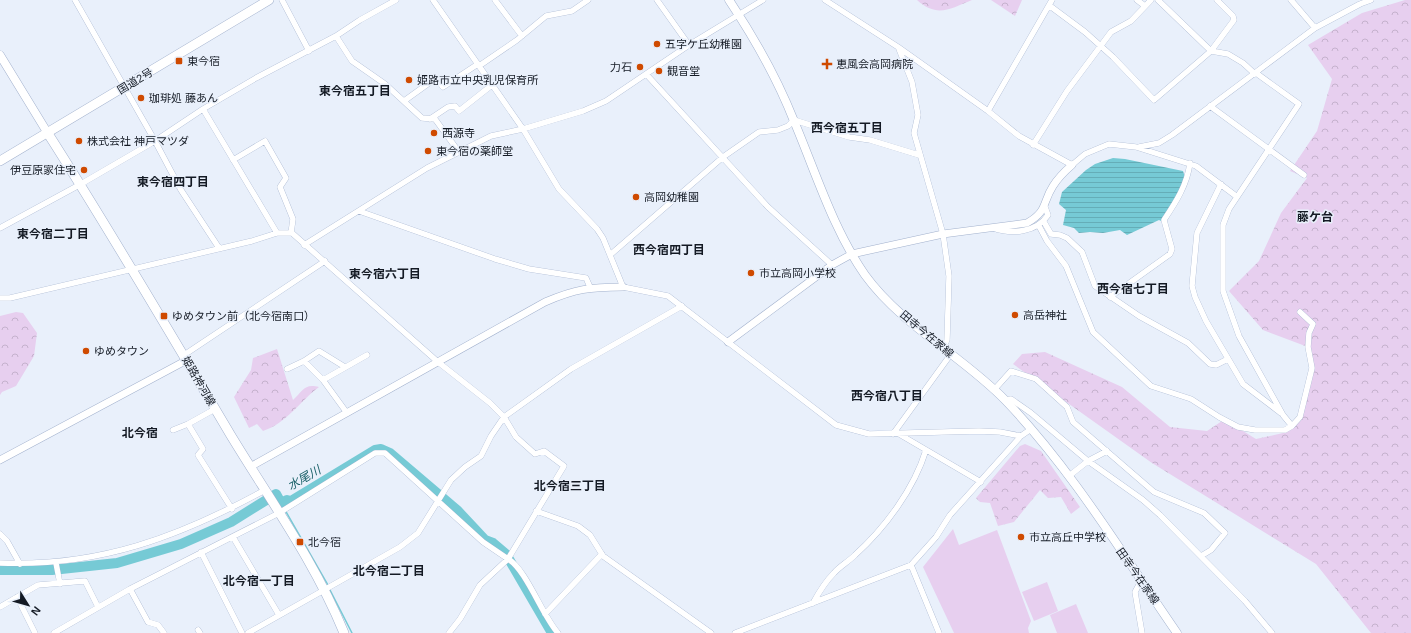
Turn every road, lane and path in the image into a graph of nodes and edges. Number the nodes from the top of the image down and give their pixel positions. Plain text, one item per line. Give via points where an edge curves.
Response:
1 (75, 0) edge
2 (269, 0) edge
3 (282, 0) edge
4 (433, 0) edge
5 (495, 0) edge
6 (588, 0) edge
7 (657, 0) edge
8 (729, 0) edge
9 (763, 0) edge
10 (825, 0) edge
11 (1137, 0) edge
12 (1151, 0) edge
13 (1158, 0) edge
14 (1217, 0) edge
15 (1291, 0) edge
16 (1371, 0) edge
17 (393, 1) edge
18 (1051, 3) edge
19 (1145, 6) junction
20 (739, 15) junction
21 (1315, 28) junction
22 (336, 36) junction
23 (522, 36) junction
24 (689, 45) junction
25 (898, 47) junction
26 (1102, 47) junction
27 (309, 51) junction
28 (1211, 51) junction
29 (0, 55) edge
30 (478, 65) junction
31 (646, 74) junction
32 (1256, 74) junction
33 (492, 85) junction
34 (124, 87) junction
35 (404, 101) junction
36 (1210, 106) junction
37 (203, 109) junction
38 (988, 111) junction
39 (430, 119) junction
40 (794, 120) junction
41 (524, 129) junction
42 (48, 132) junction
43 (155, 141) junction
44 (1033, 145) junction
45 (1136, 147) junction
46 (1268, 149) junction
47 (459, 152) junction
48 (919, 155) junction
49 (723, 157) junction
50 (233, 160) junction
51 (0, 161) edge
52 (1190, 163) junction
53 (1072, 165) junction
54 (1304, 175) dead end
55 (81, 184) junction
56 (1221, 184) junction
57 (1236, 196) junction
58 (1045, 207) junction
59 (359, 211) junction
60 (1044, 222) junction
61 (1039, 226) junction
62 (992, 227) junction
63 (0, 228) edge
64 (277, 233) junction
65 (291, 233) junction
66 (943, 234) junction
67 (304, 245) junction
68 (219, 248) junction
69 (852, 254) junction
70 (610, 255) junction
71 (325, 261) junction
72 (832, 266) junction
73 (133, 268) junction
74 (590, 287) junction
75 (623, 287) junction
76 (1110, 297) junction
77 (0, 298) edge
78 (682, 306) junction
79 (1300, 312) dead end
80 (728, 342) junction
81 (943, 348) junction
82 (951, 354) junction
83 (367, 355) dead end
84 (185, 358) junction
85 (1228, 359) junction
86 (304, 361) junction
87 (438, 362) junction
88 (345, 367) junction
89 (287, 369) dead end
90 (322, 380) junction
91 (994, 390) junction
92 (1005, 400) junction
93 (216, 409) junction
94 (347, 413) junction
95 (1283, 415) junction
96 (504, 417) junction
97 (188, 424) junction
98 (1292, 426) junction
99 (1032, 429) junction
100 (173, 430) dead end
101 (896, 434) junction
102 (1021, 436) junction
103 (926, 450) junction
104 (1107, 451) junction
105 (0, 460) edge
106 (1088, 461) junction
107 (250, 467) junction
108 (1070, 476) junction
109 (981, 482) junction
110 (266, 491) junction
111 (441, 497) junction
112 (232, 508) junction
113 (279, 511) junction
114 (536, 511) junction
115 (0, 534) edge
116 (233, 537) junction
117 (201, 552) junction
118 (602, 554) junction
119 (1201, 556) junction
120 (508, 559) junction
121 (0, 563) edge
122 (56, 563) junction
123 (20, 564) junction
124 (911, 565) junction
125 (1141, 581) junction
126 (60, 584) junction
127 (130, 589) junction
128 (324, 589) junction
129 (17, 597) junction
130 (813, 603) junction
131 (0, 607) edge
132 (98, 607) junction
133 (545, 614) junction
134 (279, 615) junction
135 (35, 633) edge
136 (54, 633) edge
137 (164, 633) edge
138 (242, 633) edge
139 (248, 633) edge
140 (344, 633) edge
141 (449, 633) edge
142 (558, 633) edge
143 (711, 633) edge
144 (735, 633) edge
145 (939, 633) edge
146 (1142, 633) edge
147 (1177, 633) edge
148 (1272, 633) edge

1 - 34 street
2 - 34 main road, 国道2号
3 - 27 street
4 - 30 street
5 - 23 street
6 - 23 street via 572,11 546,16
7 - 24 street
8 - 20 main road, 田寺今在家線
9 - 20 street
10 - 25 street
11 - 19 street
12 - 19 street
13 - 28 street
14 - 28 street via 1234,20
15 - 21 street
16 - 21 street
17 - 22 street
18 - 26 street
18 - 38 street
19 - 26 street via 1131,21 1111,32
20 - 24 street
20 - 40 main road, 田寺今在家線 via 764,56
21 - 32 street
22 - 27 street
22 - 35 street via 352,61
23 - 30 street
24 - 31 street
25 - 38 street
25 - 48 street via 914,92 918,114 914,133
26 - 28 street via 1154,100
26 - 44 street via 1067,91
27 - 37 street
28 - 32 street via 1228,54
29 - 42 main road
30 - 33 street
30 - 35 street via 443,87 436,78
31 - 41 street via 606,101 583,111
31 - 49 street
32 - 36 street
32 - 46 street via 1300,104
33 - 39 street via 459,111 455,106 448,107
33 - 41 street
34 - 42 main road, 国道2号
34 - 43 street
35 - 39 street via 422,118
36 - 45 street via 1172,135 1159,142
36 - 46 street
37 - 43 street
37 - 50 street
38 - 44 street
39 - 47 street via 434,119
40 - 48 street via 849,138 870,140
40 - 49 street via 778,130 759,132
40 - 69 main road, 田寺今在家線 via 835,221
41 - 47 street via 491,136
41 - 70 street via 559,190 597,228
42 - 51 main road, 国道2号
42 - 55 main road, 姫路神河線
43 - 55 street
43 - 68 street via 181,190
44 - 53 street
45 - 52 street
45 - 53 street via 1109,144 1085,154
46 - 54 street
46 - 57 street
47 - 59 street via 427,168
48 - 66 street
49 - 70 street
49 - 72 street via 768,207
50 - 64 street
50 - 65 street via 265,141 286,178 280,187 293,219
52 - 56 street
52 - 76 street via 1181,193 1164,220 1172,249 1170,254
53 - 58 street via 1052,187
55 - 63 street
55 - 73 main road, 姫路神河線
56 - 57 street
56 - 85 street via 1197,233 1192,286 1206,321
57 - 95 street via 1224,225 1223,291 1239,336
58 - 60 street via 1048,215
58 - 62 street via 1037,218 1027,223
59 - 67 street
59 - 74 street via 495,259 529,269 586,278
60 - 61 street
60 - 76 street via 1051,234 1067,238 1082,252 1095,286
61 - 62 street via 1020,231
61 - 98 street via 1066,266 1094,332 1151,386 1191,399 1238,427 1270,431 1285,430
62 - 66 street
64 - 65 street
64 - 68 street
65 - 67 street
66 - 69 street
66 - 81 street via 949,276 947,340
67 - 71 street
68 - 73 street
69 - 72 street
69 - 81 main road, 田寺今在家線 via 866,276 888,300
70 - 75 street
71 - 84 street
71 - 87 street
72 - 80 street
73 - 77 street via 10,298
73 - 84 main road, 姫路神河線
74 - 75 street
74 - 87 street via 545,302
75 - 78 street via 668,296
76 - 85 street via 1188,343 1210,364 1216,365
78 - 80 street
78 - 96 street via 571,369
79 - 98 street via 1313,324 1308,347 1312,368 1300,417
80 - 101 street via 836,425 870,434
81 - 82 main road, 田寺今在家線
82 - 91 main road, 田寺今在家線
82 - 101 street
83 - 88 street
84 - 93 main road, 姫路神河線
84 - 105 street
85 - 95 street via 1243,384
86 - 88 street via 319,352
86 - 89 street
86 - 90 street
87 - 94 street
87 - 96 street
88 - 90 street
90 - 94 street
91 - 92 main road, 田寺今在家線
91 - 104 street via 1012,371 1036,379 1067,407 1073,422
92 - 99 main road, 田寺今在家線
92 - 106 street via 1011,399 1031,413
93 - 97 street
93 - 107 main road, 姫路神河線
94 - 107 street
95 - 98 street
96 - 111 street via 481,456 456,476
96 - 114 street via 516,437 535,454 544,451 564,466
97 - 100 street
97 - 112 street via 203,450 198,455
99 - 102 street
99 - 108 main road, 田寺今在家線
101 - 102 street via 979,431
101 - 103 street
102 - 109 street
103 - 109 street
103 - 130 street via 920,470 882,527 855,556 834,572 822,586
104 - 106 street
104 - 119 street via 1154,492 1204,514 1225,533 1211,550
106 - 108 street
106 - 119 street via 1148,505
107 - 110 main road, 姫路神河線
108 - 125 main road, 田寺今在家線
109 - 124 street via 950,515 936,537
110 - 112 street
110 - 113 main road, 姫路神河線
111 - 113 street via 385,453 375,453
111 - 120 street via 483,542
111 - 128 street via 418,533 400,547
112 - 122 street via 174,535 118,552
113 - 116 street
113 - 128 main road, 姫路神河線
114 - 118 street via 578,526 590,535
114 - 120 street
115 - 123 street
116 - 117 street
116 - 134 street
117 - 127 street
117 - 138 street
118 - 133 street
118 - 143 street
119 - 148 street
120 - 133 street via 517,567
120 - 141 street via 480,585
121 - 123 street
122 - 123 street
122 - 126 street
124 - 130 street
124 - 145 street
125 - 146 street via 1135,592
125 - 147 main road, 田寺今在家線
126 - 129 street via 38,586
126 - 132 street via 85,581
127 - 132 street
127 - 137 street via 148,622 158,625
128 - 134 street
128 - 140 main road, 姫路神河線
129 - 131 street
129 - 135 street
130 - 144 street
132 - 136 street
133 - 142 street
134 - 139 street

